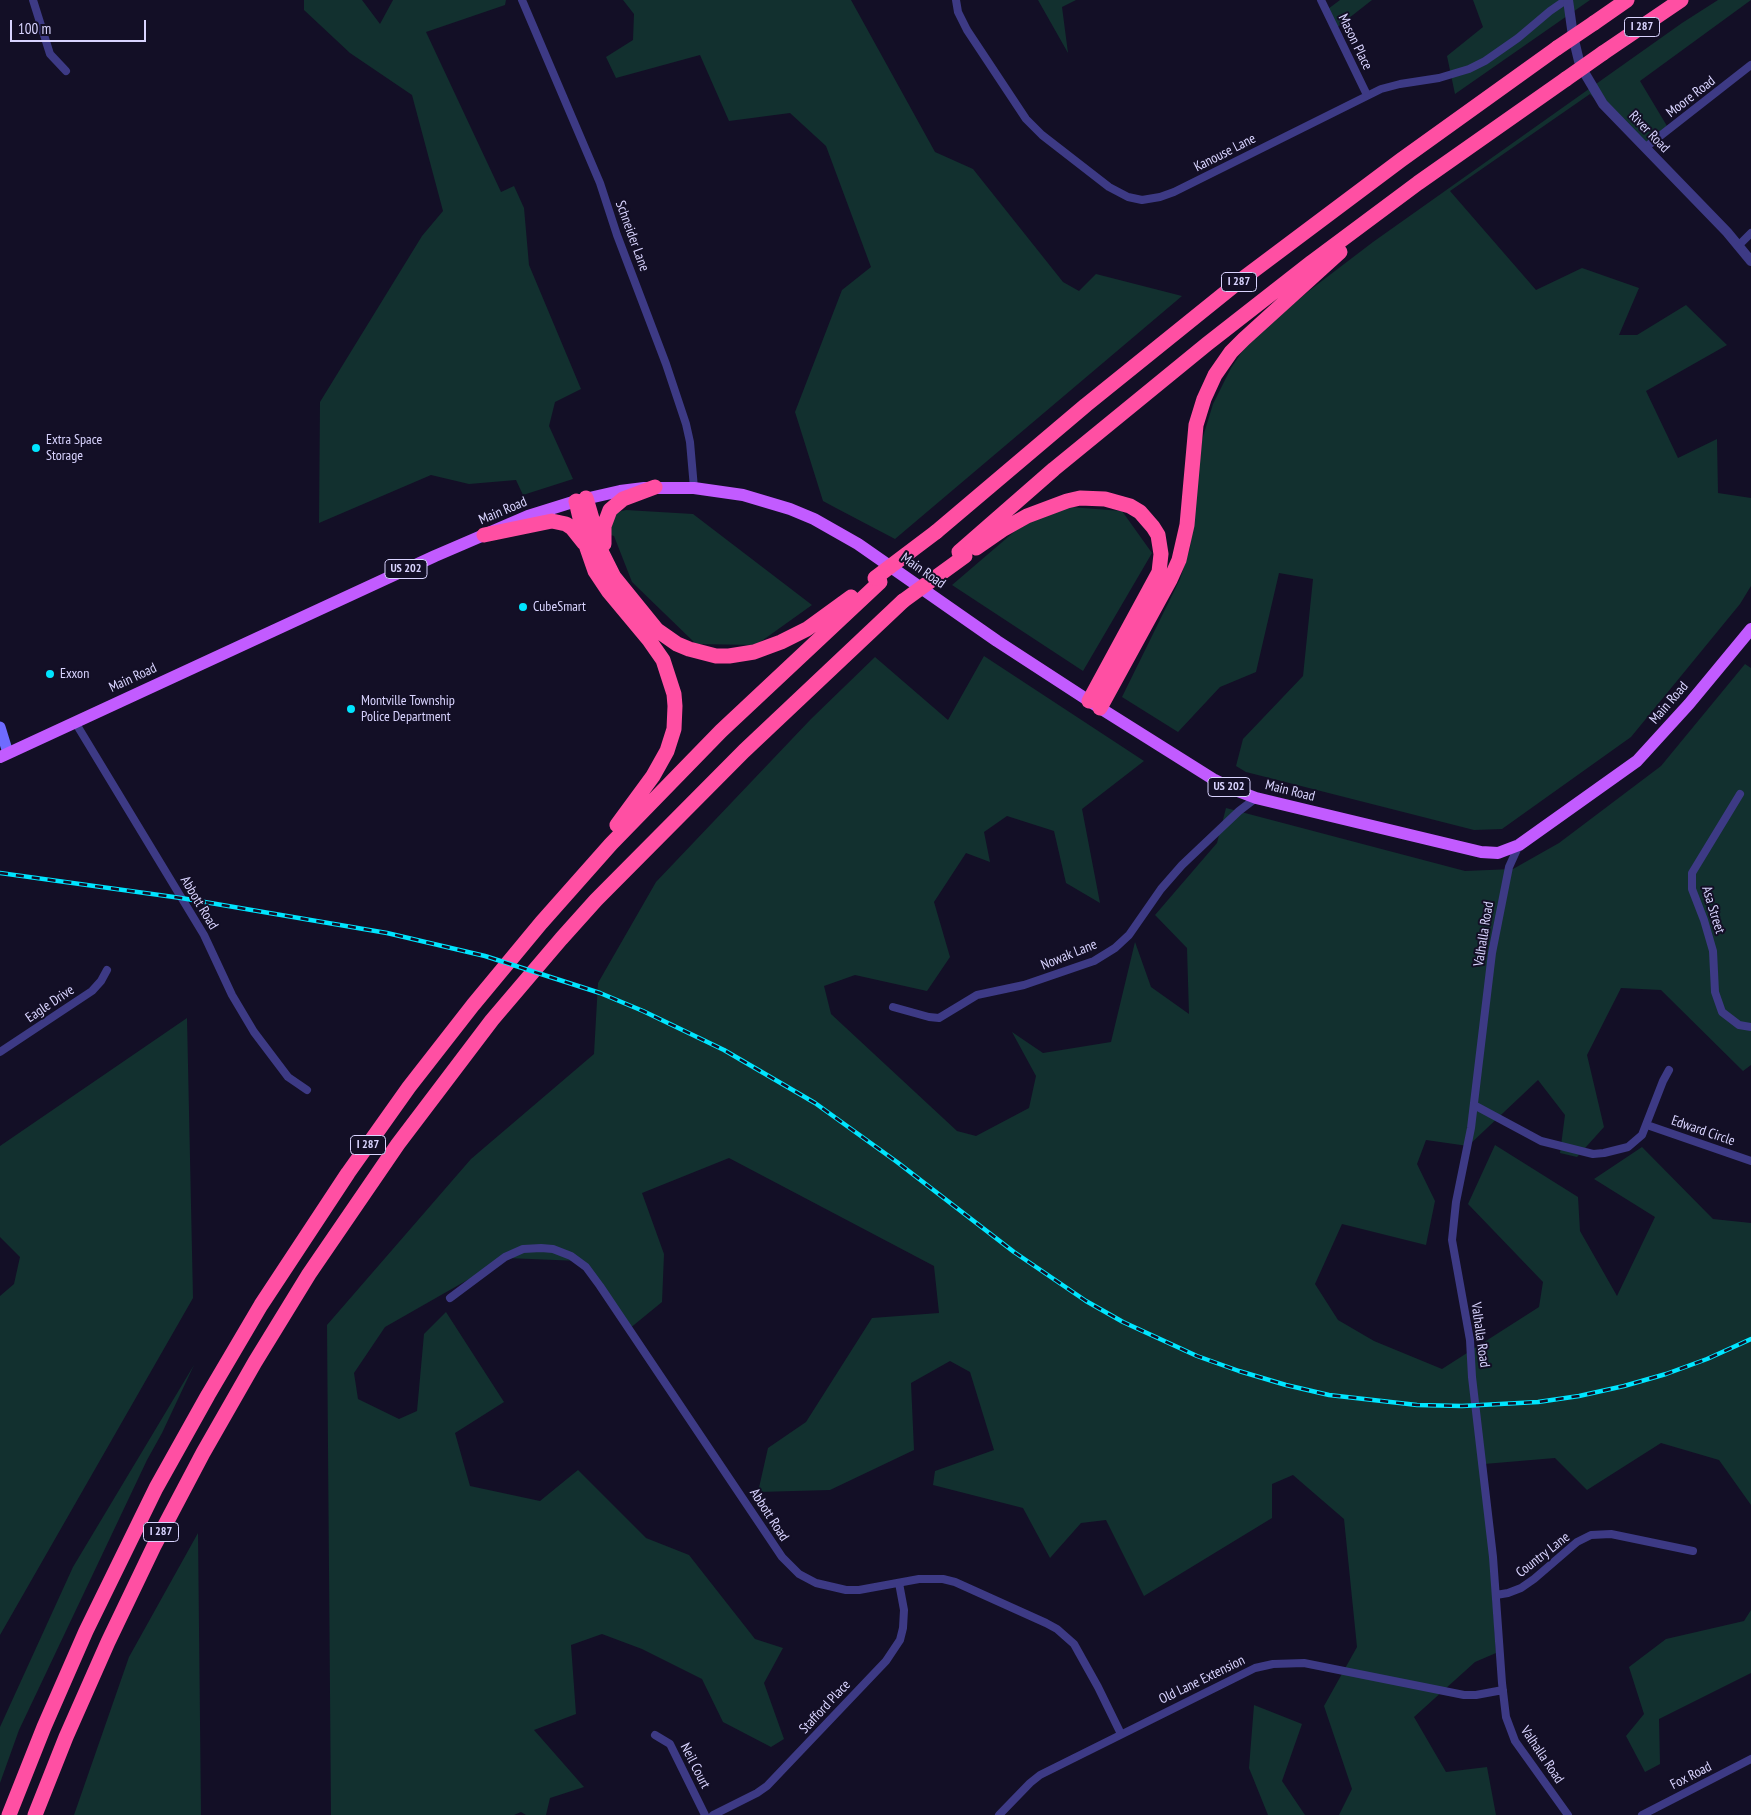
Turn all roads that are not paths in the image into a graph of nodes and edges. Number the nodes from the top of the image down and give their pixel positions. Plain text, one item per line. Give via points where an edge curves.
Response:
1 (33, 0) edge
2 (522, 0) edge
3 (956, 0) edge
4 (1321, 0) edge
5 (1567, 0) edge
6 (1627, 0) edge
7 (1681, 0) edge
8 (1751, 65) edge
9 (66, 71) dead end
10 (1367, 95) junction
11 (1646, 148) junction
12 (1418, 184) junction
13 (1751, 233) edge
14 (1738, 246) junction
15 (1751, 261) edge
16 (655, 487) junction
17 (694, 488) junction
18 (581, 499) junction
19 (484, 535) junction
20 (587, 548) junction
21 (962, 554) junction
22 (608, 566) junction
23 (878, 580) junction
24 (1751, 629) edge
25 (1095, 705) junction
26 (75, 722) junction
27 (0, 726) edge
28 (4, 755) edge
29 (1740, 794) dead end
30 (1256, 798) junction
31 (1519, 845) junction
32 (541, 923) junction
33 (107, 970) dead end
34 (893, 1007) dead end
35 (1751, 1027) edge
36 (0, 1052) edge
37 (1669, 1070) dead end
38 (307, 1090) dead end
39 (1474, 1105) junction
40 (1647, 1125) junction
41 (1751, 1162) edge
42 (450, 1298) dead end
43 (1693, 1551) dead end
44 (899, 1583) junction
45 (1496, 1595) junction
46 (1502, 1690) junction
47 (1120, 1734) junction
48 (655, 1735) dead end
49 (1751, 1759) edge
50 (9, 1815) edge
51 (35, 1815) edge
52 (705, 1815) edge
53 (713, 1815) edge
54 (1000, 1815) edge
55 (1568, 1815) edge
56 (1642, 1815) edge

1 - 9 street via 50,54
2 - 17 street, Schneider Lane via 600,183 666,364 686,424
3 - 10 street, Kanouse Lane via 967,30 1026,119 1109,187 1136,199 1150,200 1174,192
4 - 10 street, Mason Place
5 - 10 street, Kanouse Lane via 1518,38 1469,69 1400,84
5 - 11 street, River Road via 1575,50 1584,72 1603,104
6 - 23 highway, I 287, bridge via 1386,171 1241,280 1094,398
7 - 12 highway, I 287, bridge
8 - 11 street, Moore Road
11 - 14 street, River Road
12 - 21 highway, I 287 via 1170,373 1054,469
12 - 25 highway via 1250,334 1231,352 1215,375 1196,425 1179,560
13 - 14 street
14 - 15 street, River Road
16 - 17 main road, Main Road / US 202
16 - 18 main road, Main Road / US 202
16 - 22 highway via 623,499 610,510 604,526
17 - 25 main road, Main Road / US 202 via 767,502 837,531
18 - 19 main road, Main Road / US 202 via 544,510
18 - 20 highway
18 - 22 highway
19 - 20 highway via 542,522 558,522 572,528
19 - 26 main road, Main Road / US 202
20 - 32 highway via 602,582 663,660 674,694 674,729 667,752 653,776
21 - 25 highway via 1021,519 1067,501 1093,498 1118,501 1148,519 1158,535 1159,572
21 - 51 highway, I 287, bridge via 903,601 744,751 596,900 487,1027 398,1144 286,1310 191,1476 108,1642
22 - 23 highway via 622,588 667,638 689,649 722,656 754,652 794,636
23 - 32 highway, I 287 via 684,768
24 - 31 main road, Main Road / US 202 via 1638,760
25 - 30 main road, Main Road / US 202 via 1213,779
26 - 28 main road, Main Road / US 202
26 - 38 street, Abbott Road via 204,935 254,1032 288,1077
27 - 28 main road
29 - 35 street, Asa Street via 1692,873 1692,889 1713,951 1715,992 1722,1012 1739,1025
30 - 31 main road, Main Road / US 202 via 1465,849 1498,853
30 - 34 street, Nowak Lane via 1182,865 1129,935 1094,961 1024,985 977,995 939,1018
31 - 39 street, Valhalla Road via 1509,866 1502,894
32 - 50 highway, I 287 via 473,1005 383,1123 318,1216 234,1350 156,1488 109,1582 61,1687
33 - 36 street, Eagle Drive via 92,991
37 - 40 street
39 - 40 street via 1541,1142 1594,1154 1628,1147 1638,1140
39 - 45 street, Valhalla Road via 1452,1240 1470,1340
40 - 41 street, Edward Circle
42 - 44 street, Abbott Road via 505,1257 522,1249 553,1249 571,1256 586,1267 600,1286 786,1562 810,1581 834,1588 859,1590
43 - 45 street, Country Lane via 1612,1534 1591,1535 1577,1542 1521,1588
44 - 47 street, Abbott Road via 931,1578 956,1582 1057,1629 1081,1655
44 - 53 street, Stafford Place via 904,1610 903,1628 900,1640 886,1661 766,1786
45 - 46 street, Valhalla Road
46 - 47 street, Old Lane Extension via 1464,1696 1323,1666 1273,1664 1243,1673
46 - 55 street, Valhalla Road via 1506,1718 1515,1741
47 - 54 street, Old Lane Extension via 1040,1775
48 - 52 street, Neil Court via 670,1744
49 - 56 street, Fox Road

